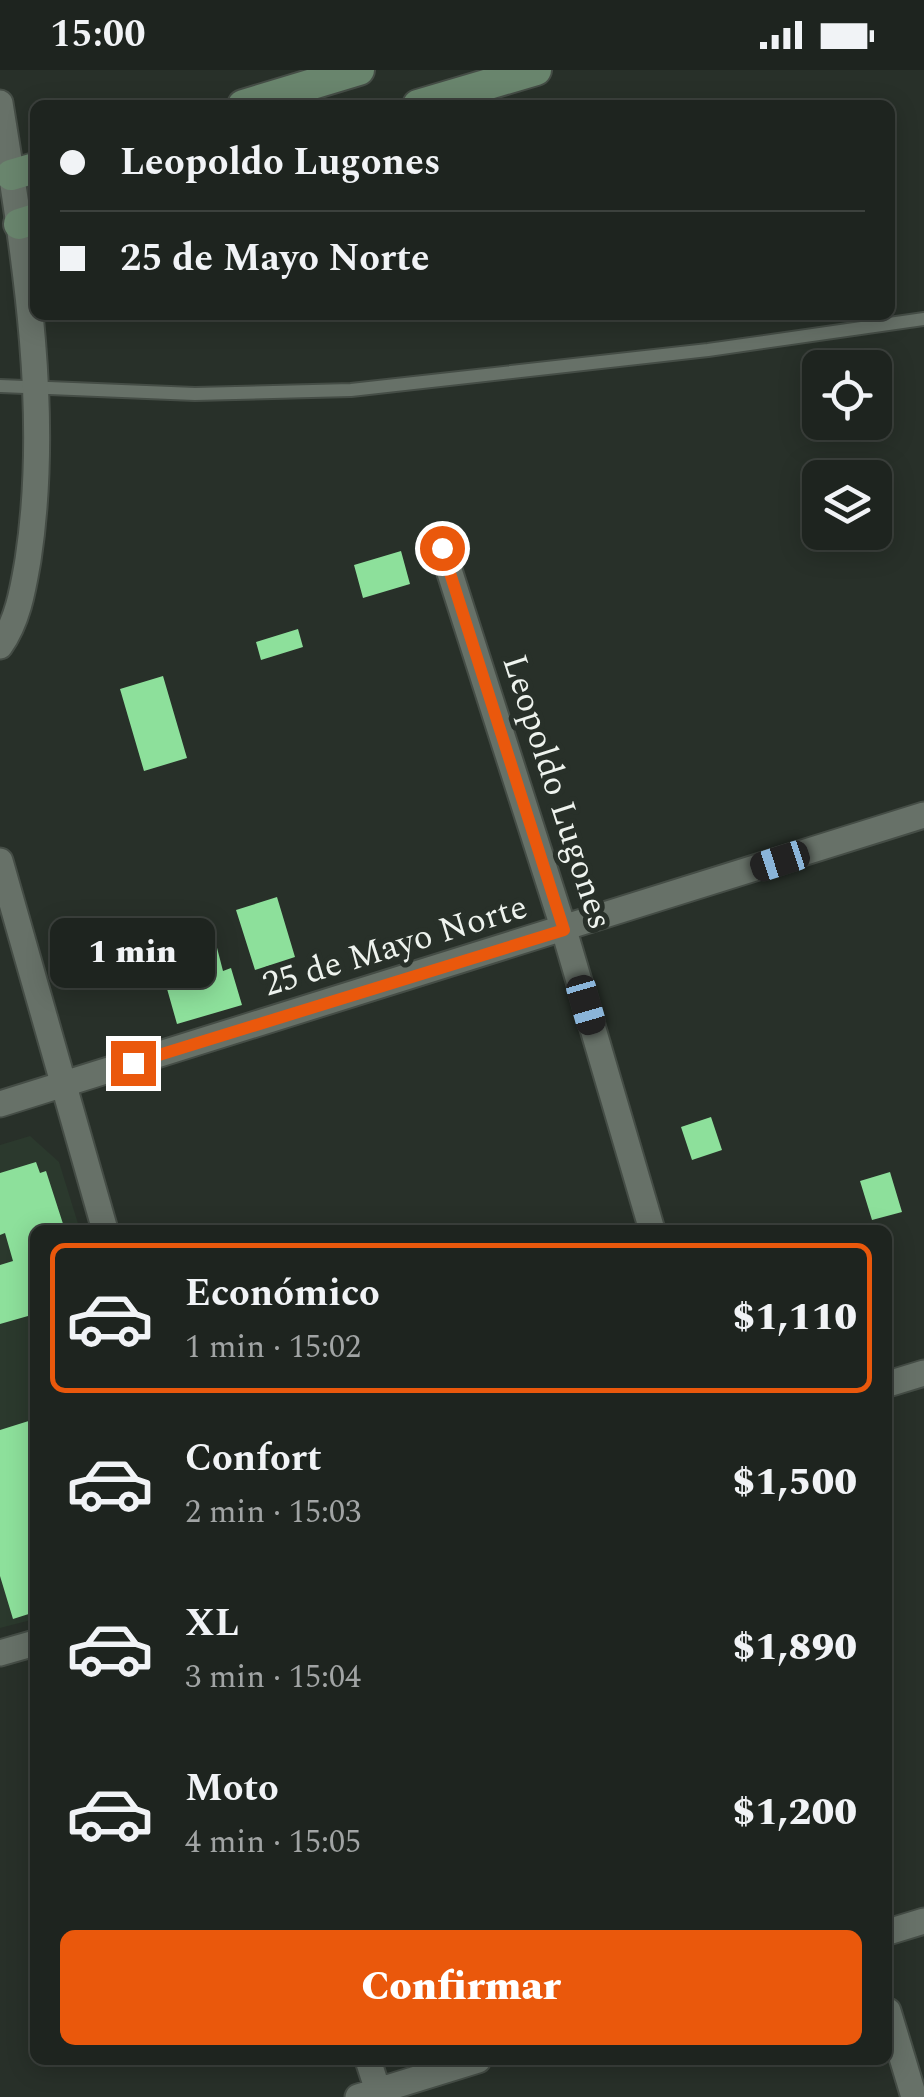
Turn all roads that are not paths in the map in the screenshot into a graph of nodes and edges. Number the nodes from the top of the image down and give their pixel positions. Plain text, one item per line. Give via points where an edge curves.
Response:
1 (359, 70) edge
2 (536, 70) edge
3 (260, 100) edge
4 (435, 100) edge
5 (0, 103) edge
6 (23, 171) edge
7 (27, 221) edge
8 (30, 293) edge
9 (924, 319) edge
10 (31, 320) edge
11 (0, 386) edge
12 (34, 389) junction
13 (442, 548) dead end
14 (0, 646) edge
15 (924, 814) edge
16 (0, 861) edge
17 (564, 930) junction
18 (62, 1085) junction
19 (0, 1104) edge
20 (104, 1225) edge
21 (651, 1225) edge
22 (924, 1373) edge
23 (892, 1383) edge
24 (30, 1645) edge
25 (0, 1653) edge
26 (924, 1921) edge
27 (892, 1931) edge
28 (892, 2023) edge
29 (369, 2065) edge
30 (463, 2065) edge
31 (372, 2095) edge
32 (914, 2097) edge

1 - 3 street
2 - 4 street
5 - 6 street
6 - 7 street
7 - 8 street
9 - 12 lane via 351,390
10 - 12 street
11 - 12 lane
12 - 14 street via 35,511 23,591
13 - 17 street, Leopoldo Lugones
15 - 17 street, 25 de Mayo Norte
16 - 18 street
17 - 18 street, 25 de Mayo Norte
17 - 21 street, Leopoldo Lugones
18 - 19 street, 25 de Mayo Norte
18 - 20 street
22 - 23 street
24 - 25 street
26 - 27 street
28 - 32 street
29 - 31 street
30 - 31 street

